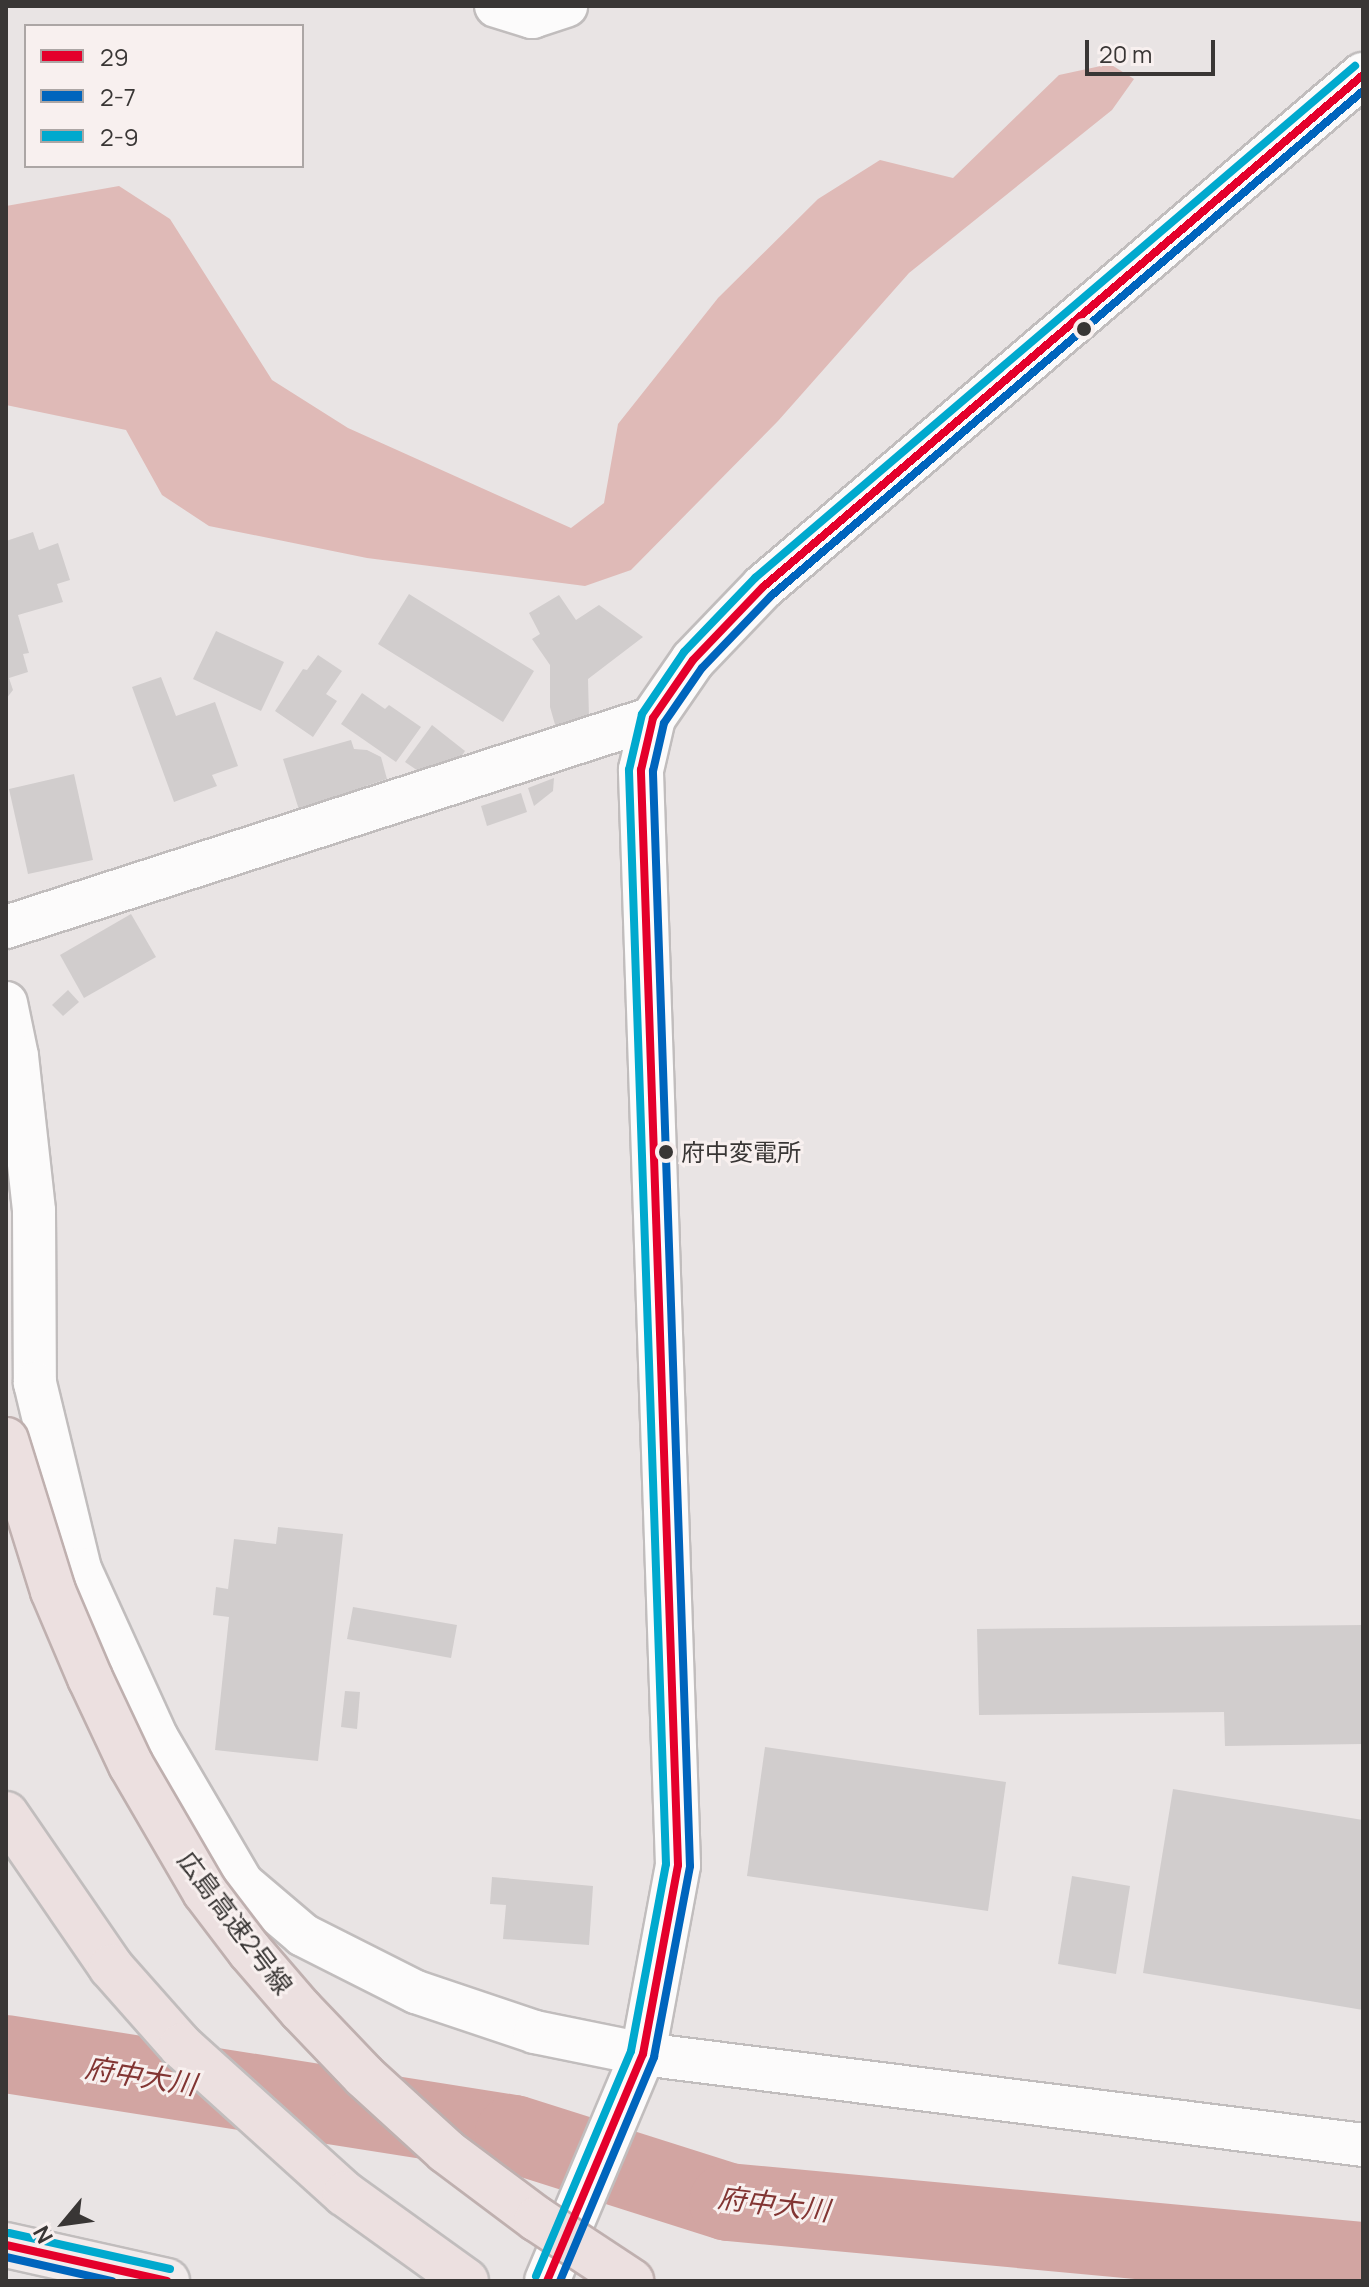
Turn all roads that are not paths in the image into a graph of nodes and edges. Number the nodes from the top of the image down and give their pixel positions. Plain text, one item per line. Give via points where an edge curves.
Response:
1 (496, 6) edge
2 (566, 6) edge
3 (1363, 75) edge
4 (653, 718) junction
5 (6, 927) edge
6 (6, 1003) edge
7 (6, 1440) edge
8 (6, 1814) edge
9 (640, 2062) junction
10 (1363, 2145) edge
11 (6, 2245) edge
12 (167, 2281) edge
13 (466, 2281) edge
14 (547, 2281) edge
15 (631, 2281) edge

1 - 2 street via 532,17
3 - 4 main road via 763,587 693,660
4 - 5 street
4 - 9 main road via 641,770 678,1865
6 - 9 street via 34,1211 35,1383 80,1569 157,1738 242,1883 303,1935 416,1992
7 - 15 highway, 広島高速2号線, bridge via 53,1591 90,1678 131,1765 214,1904 301,2010 446,2151
8 - 13 highway via 111,1967 181,2046 345,2194
9 - 10 street
9 - 14 main road
11 - 12 main road

